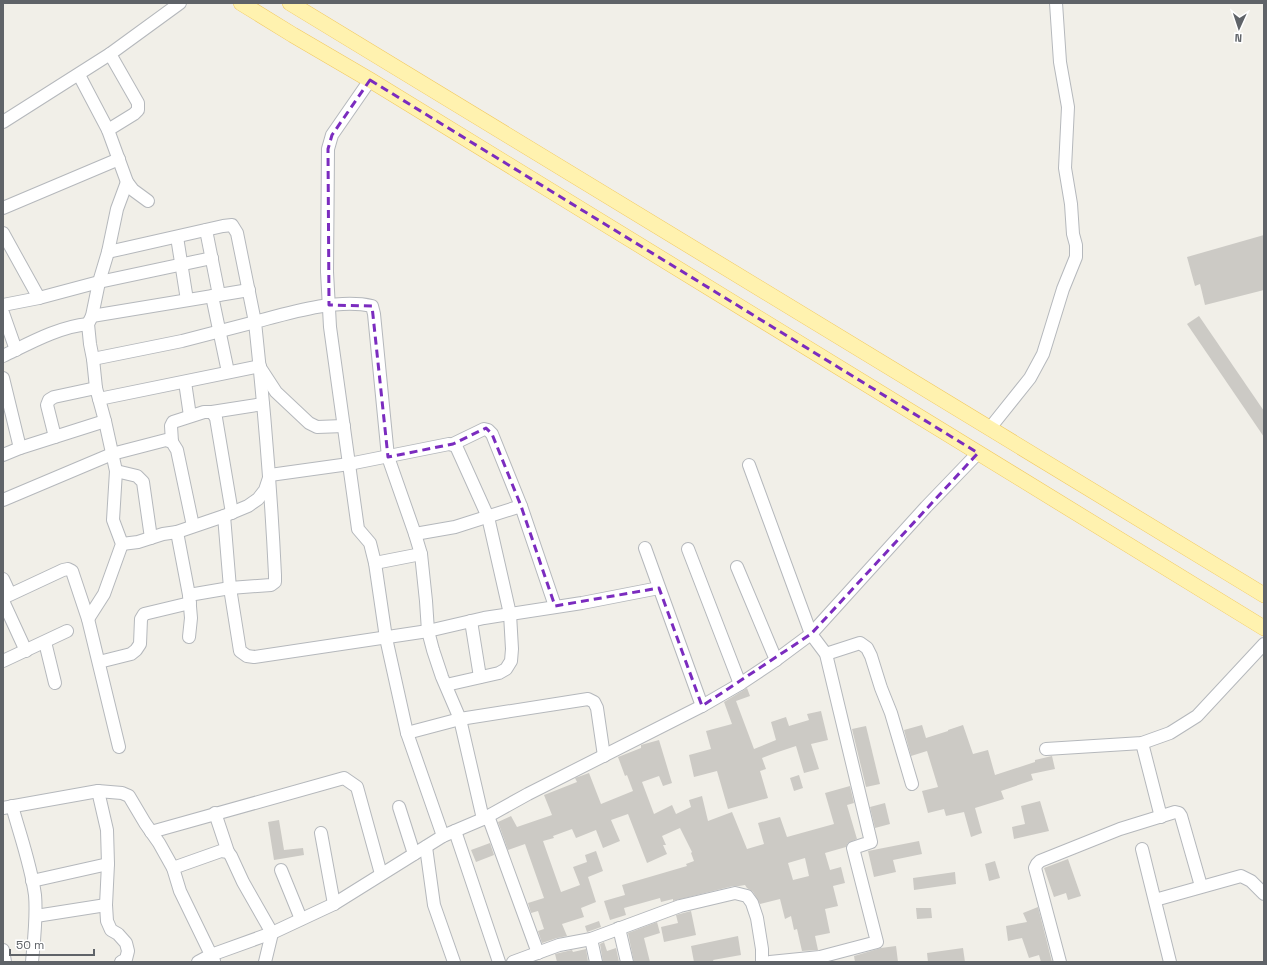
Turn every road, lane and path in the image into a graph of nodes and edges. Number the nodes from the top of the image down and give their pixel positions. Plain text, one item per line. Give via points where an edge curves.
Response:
1 (180, 3) edge
2 (241, 3) edge
3 (290, 3) edge
4 (1056, 3) edge
5 (306, 13) junction
6 (293, 35) junction
7 (110, 54) junction
8 (79, 75) junction
9 (370, 80) junction
10 (3, 122) edge
11 (108, 130) junction
12 (119, 159) junction
13 (127, 182) junction
14 (148, 201) dead end
15 (3, 208) edge
16 (206, 230) junction
17 (3, 233) edge
18 (177, 237) junction
19 (108, 252) junction
20 (212, 258) junction
21 (181, 264) junction
22 (99, 282) junction
23 (249, 290) junction
24 (215, 296) junction
25 (39, 298) junction
26 (187, 300) junction
27 (4, 304) edge
28 (329, 305) junction
29 (90, 320) junction
30 (255, 322) junction
31 (220, 332) junction
32 (16, 350) junction
33 (3, 356) edge
34 (93, 359) junction
35 (260, 367) junction
36 (228, 372) junction
37 (3, 379) edge
38 (185, 382) junction
39 (98, 394) junction
40 (263, 404) junction
41 (212, 412) junction
42 (190, 416) junction
43 (105, 421) junction
44 (344, 426) junction
45 (990, 428) junction
46 (54, 437) junction
47 (172, 442) junction
48 (453, 444) junction
49 (20, 448) junction
50 (978, 453) junction
51 (112, 454) junction
52 (3, 455) edge
53 (388, 457) junction
54 (349, 464) junction
55 (749, 465) dead end
56 (116, 471) junction
57 (270, 475) junction
58 (3, 500) edge
59 (521, 506) junction
60 (228, 515) junction
61 (488, 517) junction
62 (193, 526) junction
63 (177, 532) junction
64 (415, 534) junction
65 (151, 538) junction
66 (122, 544) junction
67 (645, 548) dead end
68 (688, 549) dead end
69 (420, 554) junction
70 (375, 563) junction
71 (737, 567) dead end
72 (3, 579) edge
73 (230, 588) junction
74 (659, 588) junction
75 (1264, 595) edge
76 (5, 598) edge
77 (189, 599) junction
78 (555, 606) junction
79 (510, 614) junction
80 (88, 618) junction
81 (471, 621) junction
82 (1264, 628) edge
83 (428, 631) junction
84 (67, 632) dead end
85 (812, 634) junction
86 (189, 637) dead end
87 (386, 638) junction
88 (45, 642) junction
89 (1264, 644) edge
90 (26, 651) junction
91 (826, 654) junction
92 (776, 660) junction
93 (3, 661) edge
94 (99, 662) junction
95 (480, 677) junction
96 (55, 683) dead end
97 (740, 684) junction
98 (446, 685) junction
99 (702, 706) junction
100 (460, 719) junction
101 (407, 733) junction
102 (1142, 743) junction
103 (119, 747) dead end
104 (1046, 748) dead end
105 (604, 756) junction
106 (357, 782) dead end
107 (912, 784) dead end
108 (98, 791) junction
109 (8, 807) edge
110 (399, 807) dead end
111 (215, 813) junction
112 (485, 817) junction
113 (1161, 817) junction
114 (455, 831) junction
115 (151, 832) junction
116 (321, 833) dead end
117 (443, 836) junction
118 (426, 847) junction
119 (1142, 849) dead end
120 (228, 852) junction
121 (414, 854) junction
122 (108, 864) junction
123 (173, 868) junction
124 (281, 870) dead end
125 (381, 874) junction
126 (32, 881) junction
127 (1201, 886) junction
128 (1264, 894) edge
129 (1155, 900) junction
130 (334, 904) junction
131 (106, 905) junction
132 (36, 916) junction
133 (301, 920) junction
134 (619, 928) junction
135 (272, 933) junction
136 (591, 939) junction
137 (3, 950) edge
138 (538, 953) junction
139 (213, 959) edge
140 (6, 962) edge
141 (32, 962) edge
142 (121, 962) edge
143 (198, 962) edge
144 (265, 962) edge
145 (454, 962) edge
146 (499, 962) edge
147 (513, 962) edge
148 (596, 962) edge
149 (627, 962) edge
150 (762, 962) edge
151 (770, 962) edge
152 (1060, 962) edge
153 (1170, 962) edge

1 - 7 street
2 - 6 main road
3 - 5 main road
4 - 45 street via 1060,62 1068,107 1065,168 1076,257 1063,289 1043,354 1030,378
5 - 6 main road
5 - 45 main road
6 - 9 main road
7 - 8 street
7 - 11 street via 138,103 138,110
8 - 10 street
8 - 11 street
9 - 28 street via 332,135 328,149
9 - 50 main road
11 - 12 street
12 - 13 street
12 - 15 street
13 - 14 street
13 - 19 street via 117,209
16 - 18 street
16 - 20 street
16 - 23 street via 232,225 237,233
17 - 25 street
18 - 19 street
18 - 21 street
19 - 22 street
20 - 21 street
20 - 24 street
21 - 22 street
21 - 26 street
22 - 25 street
22 - 29 street
23 - 24 street
23 - 30 street
24 - 26 street
24 - 31 street
25 - 27 street
26 - 29 street
27 - 32 street
28 - 30 street
28 - 44 street
28 - 53 street via 372,306
29 - 32 street
29 - 34 street
30 - 31 street
30 - 35 street
31 - 34 street
31 - 36 street
32 - 33 street
34 - 39 street
35 - 36 street
35 - 40 street
35 - 44 street via 276,392 309,423 317,426
36 - 38 street
37 - 49 street
38 - 39 street
38 - 42 street
39 - 43 street
39 - 46 street via 54,397 50,400 47,405
40 - 41 street
40 - 57 street via 266,455
41 - 42 street
41 - 60 street via 216,418
42 - 47 street via 173,422
43 - 46 street
43 - 51 street
44 - 54 street
45 - 75 main road
46 - 49 street
47 - 51 street via 166,440
47 - 62 street via 177,450
48 - 53 street
48 - 59 street via 484,429 488,430 492,434
48 - 61 street
49 - 52 street
50 - 82 main road
50 - 85 street
51 - 56 street
51 - 58 street
53 - 54 street
53 - 64 street
54 - 57 street
54 - 70 street via 358,529 370,543
55 - 85 street
56 - 65 street via 137,476 143,482
56 - 66 street via 113,520
57 - 60 street via 265,490 258,499
57 - 73 street via 275,582 271,585
59 - 61 street
59 - 78 street
60 - 62 street
60 - 73 street
61 - 64 street via 455,527
61 - 79 street
62 - 63 street
63 - 65 street
63 - 77 street
64 - 69 street
65 - 66 street
66 - 80 street via 104,594
67 - 74 street
68 - 97 street
69 - 70 street
69 - 83 street
70 - 87 street
71 - 92 street
72 - 76 street
73 - 77 street
73 - 87 street via 240,651 247,656
74 - 78 street
74 - 99 street
76 - 80 street via 68,569 72,571
76 - 90 street
77 - 86 street
77 - 94 street via 144,614 141,619 140,644 136,650 131,654
78 - 79 street
79 - 81 street
79 - 95 street via 511,662 499,673
80 - 94 street
81 - 83 street
81 - 95 street
83 - 87 street
83 - 98 street
84 - 88 street
85 - 91 street
85 - 92 street
87 - 101 street
88 - 90 street
88 - 96 street
89 - 102 street via 1197,716 1170,733
90 - 93 street
91 - 107 street via 860,643 867,648 891,713
91 - 151 street via 871,842 853,848 877,942 820,957
92 - 97 street
94 - 103 street
95 - 98 street
97 - 99 street
98 - 100 street
99 - 105 street
100 - 101 street
100 - 105 street via 588,699 594,702 597,708
100 - 112 street
101 - 117 street
102 - 104 street
102 - 113 street
105 - 112 street
106 - 125 street
108 - 109 street
108 - 115 street via 129,796
108 - 122 street via 107,830
109 - 126 street
110 - 121 street
111 - 115 street
111 - 120 street
111 - 125 street via 344,778 358,788
112 - 114 street
112 - 138 street
113 - 127 street via 1179,813
113 - 152 street via 1120,828 1037,864 1035,868
114 - 117 street
114 - 146 street
115 - 123 street
116 - 130 street
117 - 118 street
118 - 121 street
118 - 145 street via 434,905
119 - 129 street
120 - 123 street via 221,851
120 - 135 street
121 - 125 street
122 - 126 street
122 - 131 street
123 - 139 street via 180,891
124 - 133 street
125 - 130 street
126 - 132 street
127 - 128 street via 1241,876 1251,881
127 - 129 street
129 - 153 street
130 - 133 street
131 - 132 street
131 - 142 street via 107,921 111,930 123,939 128,951 126,958
132 - 141 street
133 - 135 street
134 - 136 street
134 - 149 street
134 - 150 street via 680,906 735,893 742,894 752,903 757,918
135 - 139 street
135 - 144 street
136 - 138 street via 558,945
136 - 148 street
137 - 140 street
138 - 147 street
139 - 143 street

